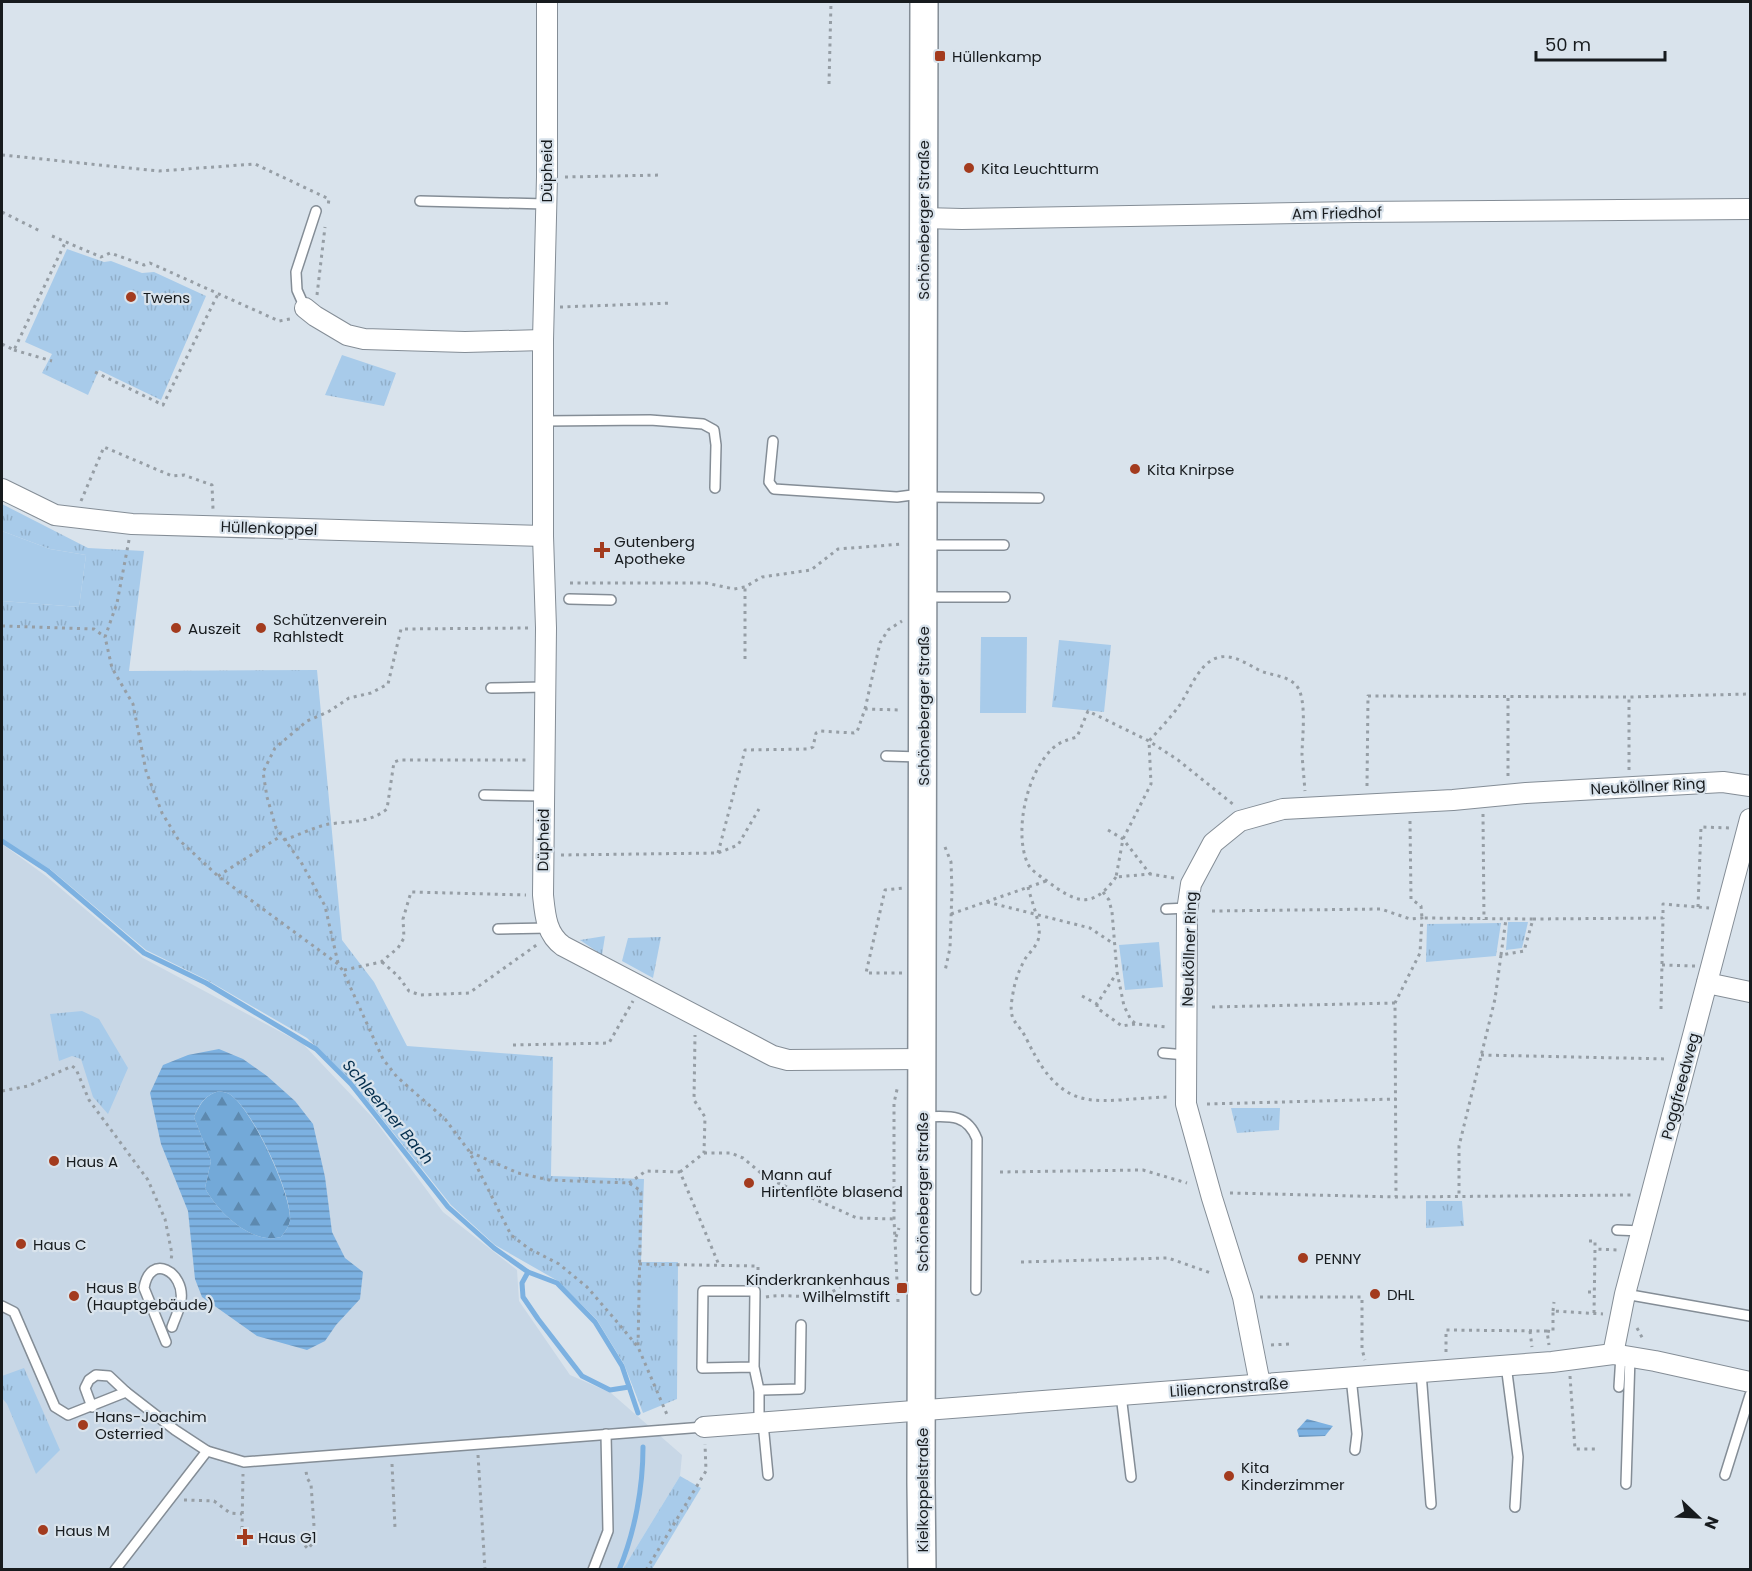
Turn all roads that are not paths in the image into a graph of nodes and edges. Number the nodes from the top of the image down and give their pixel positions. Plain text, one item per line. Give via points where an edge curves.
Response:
1 (547, 2) edge
2 (924, 2) edge
3 (420, 201) dead end
4 (546, 204) junction
5 (1750, 209) edge
6 (316, 211) dead end
7 (924, 218) junction
8 (310, 312) joint
9 (543, 340) junction
10 (544, 421) junction
11 (773, 441) dead end
12 (715, 488) dead end
13 (2, 489) edge
14 (923, 496) junction
15 (1039, 498) dead end
16 (543, 536) junction
17 (923, 544) junction
18 (1004, 545) dead end
19 (923, 597) junction
20 (1005, 597) dead end
21 (569, 599) dead end
22 (611, 600) dead end
23 (544, 687) junction
24 (491, 688) dead end
25 (886, 756) dead end
26 (922, 757) junction
27 (1750, 786) edge
28 (484, 795) dead end
29 (544, 795) junction
30 (1749, 823) edge
31 (1188, 908) junction
32 (1166, 909) dead end
33 (498, 929) dead end
34 (550, 931) junction
35 (1709, 975) junction
36 (1750, 992) edge
37 (1163, 1053) dead end
38 (1186, 1055) junction
39 (922, 1059) junction
40 (922, 1117) junction
41 (1617, 1230) dead end
42 (1642, 1231) junction
43 (976, 1290) dead end
44 (1623, 1303) junction
45 (2, 1306) edge
46 (1750, 1316) edge
47 (801, 1325) dead end
48 (172, 1327) dead end
49 (166, 1342) dead end
50 (1622, 1355) junction
51 (1506, 1365) junction
52 (754, 1367) junction
53 (1421, 1372) junction
54 (1360, 1376) junction
55 (1750, 1382) edge
56 (1260, 1384) junction
57 (1619, 1388) dead end
58 (759, 1390) junction
59 (126, 1392) junction
60 (1122, 1395) junction
61 (1750, 1395) edge
62 (92, 1407) junction
63 (921, 1411) junction
64 (761, 1423) junction
65 (704, 1427) joint
66 (606, 1434) junction
67 (207, 1450) junction
68 (1355, 1450) dead end
69 (768, 1475) dead end
70 (1725, 1475) dead end
71 (1131, 1477) dead end
72 (1626, 1484) dead end
73 (1431, 1504) dead end
74 (1515, 1507) dead end
75 (115, 1569) edge
76 (593, 1569) edge
77 (922, 1569) edge

1 - 4 street, Düpheid
2 - 7 street, Schöneberger Straße
3 - 4 lane
4 - 9 street, Düpheid
5 - 7 street, Am Friedhof
6 - 8 lane via 296,272 297,290
7 - 14 street, Schöneberger Straße
8 - 9 street via 347,335 364,339
9 - 10 street, Düpheid
10 - 12 lane via 703,424 714,430
10 - 16 street, Düpheid
11 - 14 lane via 769,482 774,489
13 - 16 street, Hüllenkoppel via 56,515 132,524
14 - 15 lane
14 - 17 street, Schöneberger Straße
16 - 23 street, Düpheid
17 - 18 lane
17 - 19 street, Schöneberger Straße
19 - 20 lane
19 - 26 street, Schöneberger Straße
21 - 22 lane
23 - 24 lane
23 - 29 street, Düpheid
25 - 26 lane
26 - 39 street, Schöneberger Straße
27 - 31 street, Neuköllner Ring via 1723,782 1283,809 1240,821 1213,843 1193,878
28 - 29 lane
29 - 34 street, Düpheid via 543,895
30 - 35 street, Poggfreedweg
31 - 32 lane
31 - 38 street, Neuköllner Ring
33 - 34 lane
34 - 39 street via 563,946 758,1049 788,1060
35 - 36 street
35 - 42 street, Poggfreedweg
37 - 38 lane
38 - 56 street, Neuköllner Ring via 1186,1104 1243,1297
39 - 40 street, Schöneberger Straße
40 - 43 lane via 960,1119 970,1125 977,1139
40 - 63 street, Schöneberger Straße
41 - 42 lane
42 - 44 street, Poggfreedweg
44 - 46 lane
44 - 50 street, Poggfreedweg
45 - 62 lane via 14,1312 55,1407 68,1415
47 - 58 lane via 800,1389
48 - 49 lane via 181,1296 177,1280 169,1271 153,1270 144,1288
50 - 51 street, Liliencronstraße
50 - 55 street, Liliencronstraße
50 - 57 lane
50 - 72 lane
51 - 53 street, Liliencronstraße
51 - 74 lane via 1518,1457
52 - 52 lane via 755,1291 703,1291 702,1368
52 - 58 lane
53 - 54 street, Liliencronstraße
53 - 73 lane
54 - 56 street, Liliencronstraße
54 - 68 lane
56 - 60 street, Liliencronstraße
58 - 64 lane
59 - 62 lane
59 - 62 lane via 109,1376 96,1375 86,1388
59 - 67 lane
60 - 63 street, Liliencronstraße
60 - 71 lane
61 - 70 lane
63 - 64 street, Liliencronstraße
63 - 77 street, Kielkoppelstraße
64 - 65 street, Liliencronstraße
64 - 69 lane
65 - 66 lane
66 - 67 lane via 244,1462
66 - 76 lane via 608,1531
67 - 75 lane

